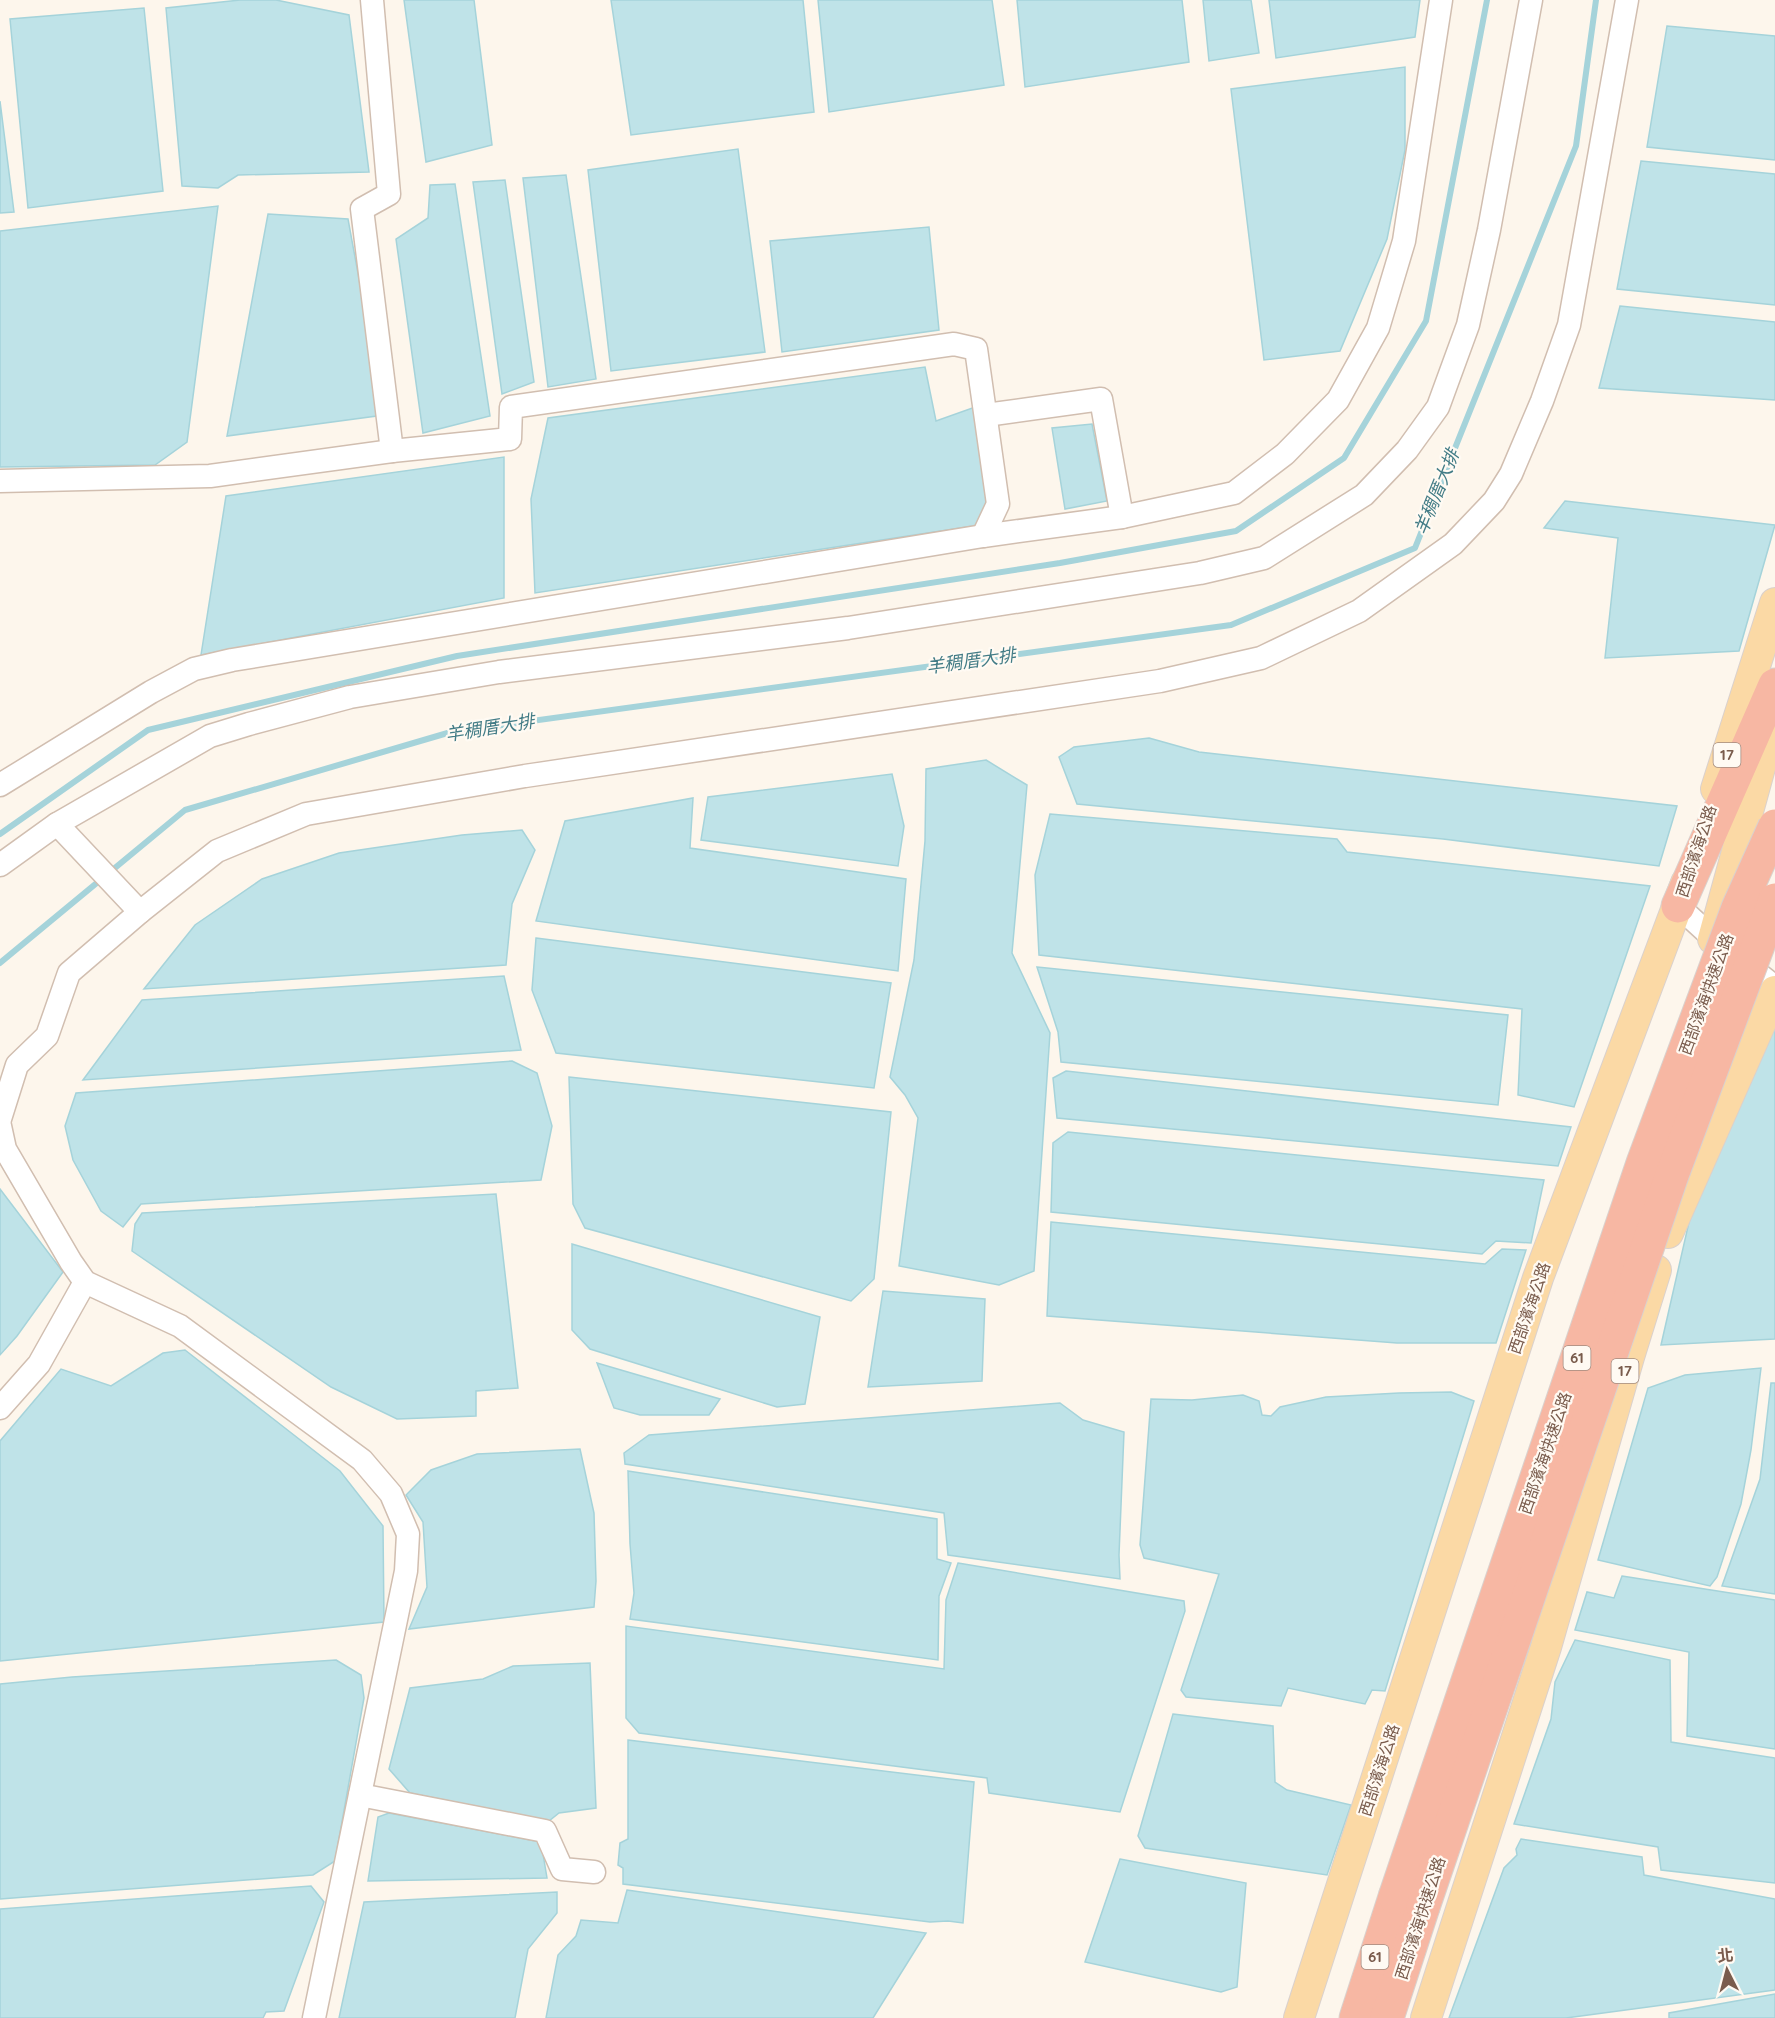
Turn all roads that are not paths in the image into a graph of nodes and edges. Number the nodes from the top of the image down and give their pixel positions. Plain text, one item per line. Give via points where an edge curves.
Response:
1 (372, 0) edge
2 (1441, 0) edge
3 (1531, 0) edge
4 (1627, 0) edge
5 (986, 415) junction
6 (392, 451) junction
7 (0, 481) edge
8 (1122, 517) junction
9 (982, 536) junction
10 (1775, 603) edge
11 (1775, 685) edge
12 (1775, 713) edge
13 (0, 785) edge
14 (57, 824) junction
15 (1775, 825) edge
16 (0, 865) edge
17 (1775, 900) edge
18 (1678, 906) junction
19 (140, 912) junction
20 (1713, 938) junction
21 (1775, 989) edge
22 (8, 1059) edge
23 (0, 1119) edge
24 (0, 1126) edge
25 (1668, 1233) junction
26 (85, 1282) junction
27 (0, 1407) edge
28 (360, 1795) junction
29 (594, 1872) dead end
30 (1409, 1902) junction
31 (314, 2018) edge
32 (1299, 2018) edge
33 (1356, 2018) edge
34 (1387, 2018) edge
35 (1426, 2018) edge

1 - 6 street via 389,194 362,209
2 - 8 street via 1404,241 1378,328 1338,400 1286,454 1234,493
3 - 14 street via 1468,325 1438,406 1407,450 1364,495 1264,558 1200,573 848,628 499,672 350,697 210,736
4 - 19 street via 1569,325 1511,474 1494,501 1453,544 1359,611 1261,658 1160,681 525,776 306,814 217,851
5 - 6 street via 976,350 954,344 511,407 510,439
5 - 8 street via 1101,399
5 - 9 street via 998,504
6 - 7 street via 210,476
8 - 9 street
9 - 13 street via 194,669
10 - 18 main road, 西部濱海公路 / 17
11 - 18 highway
12 - 20 main road, 17
14 - 16 street
14 - 19 street
15 - 30 highway, 西部濱海快速公路 / 61, bridge via 1738,908 1643,1163
17 - 30 highway, 西部濱海快速公路 / 61, bridge
18 - 20 street
18 - 32 main road, 西部濱海公路 / 17 via 1538,1278
19 - 22 street via 69,973 47,1036
20 - 21 street
20 - 25 main road, 17
21 - 25 main road
22 - 23 street
24 - 26 street via 5,1149
25 - 35 main road, 17 via 1546,1647
26 - 27 street via 39,1364
26 - 28 street via 180,1326 362,1460 391,1494 408,1534 406,1571
28 - 29 street via 545,1831 562,1869
28 - 31 street
30 - 33 highway, 西部濱海快速公路 / 61
30 - 34 highway, 西部濱海快速公路 / 61

